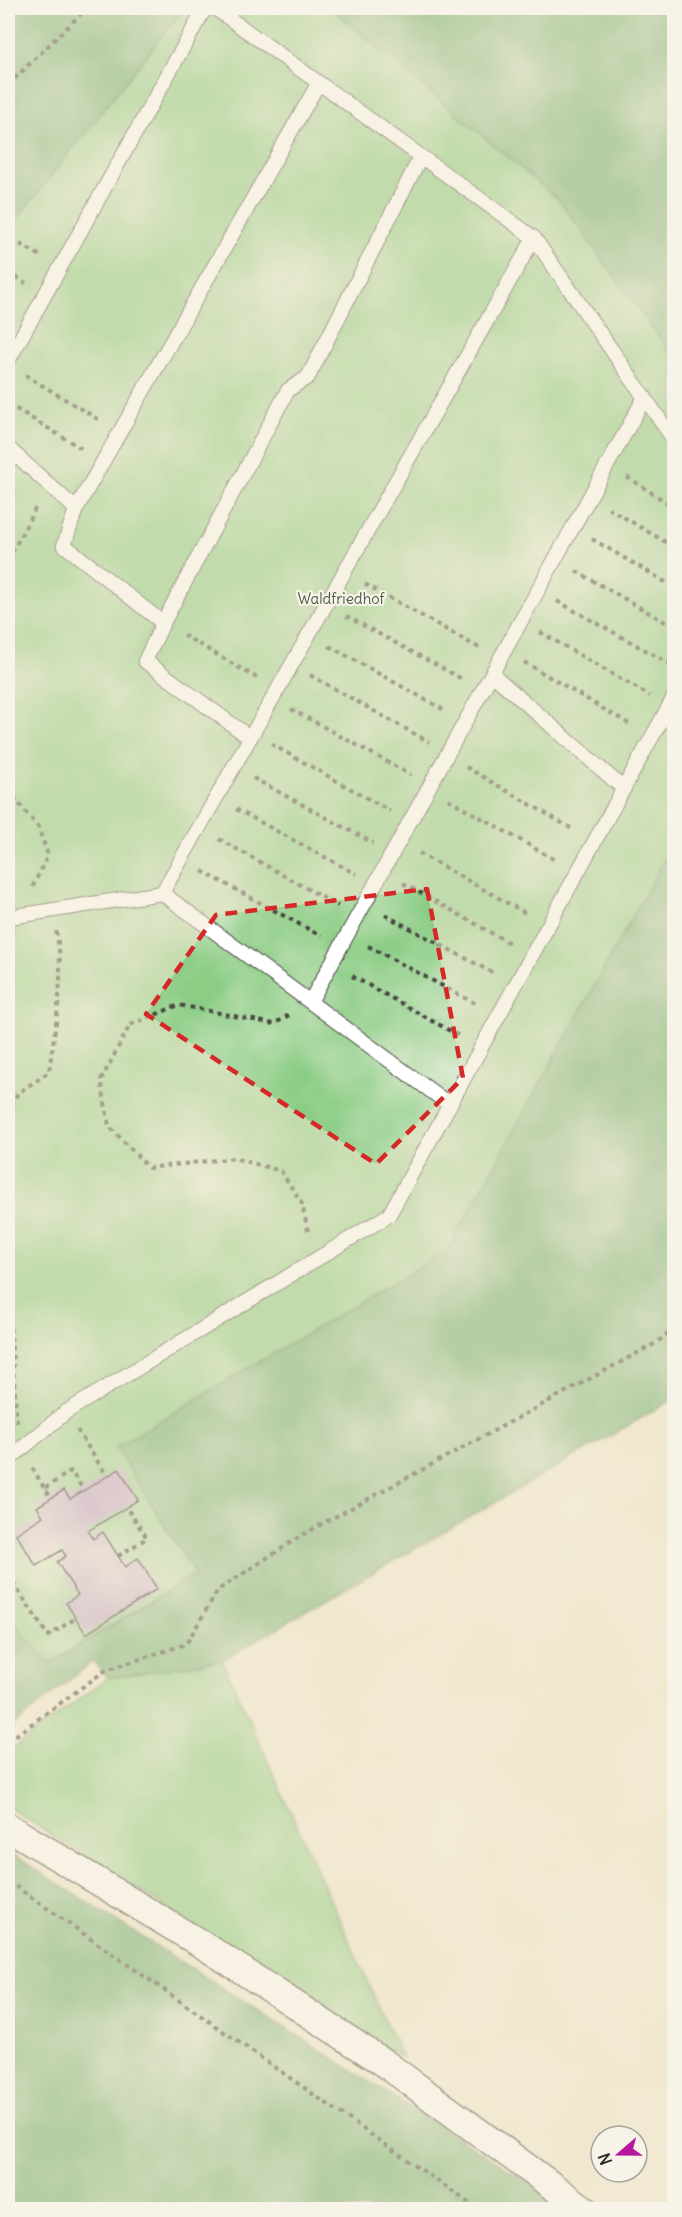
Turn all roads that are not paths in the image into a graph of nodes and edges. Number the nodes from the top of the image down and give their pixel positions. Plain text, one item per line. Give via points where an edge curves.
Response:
1 (205, 8) edge
2 (215, 8) edge
3 (318, 84) junction
4 (420, 158) junction
5 (534, 238) junction
6 (13, 366) edge
7 (645, 397) junction
8 (675, 440) edge
9 (8, 448) edge
10 (76, 509) junction
11 (164, 623) junction
12 (492, 674) junction
13 (672, 702) edge
14 (250, 735) junction
15 (624, 789) junction
16 (162, 893) junction
17 (9, 919) edge
18 (310, 1002) junction
19 (450, 1106) junction
20 (8, 1460) edge
21 (8, 1827) edge
22 (585, 2210) edge

1 - 6 lane
2 - 3 lane
3 - 4 lane
3 - 10 lane
4 - 5 lane
4 - 11 lane via 308,377 288,390
5 - 7 lane
5 - 14 lane
7 - 8 lane
7 - 12 lane
9 - 10 lane
10 - 11 lane via 64,545
11 - 14 lane via 145,661
12 - 15 lane
12 - 18 lane
13 - 15 lane
14 - 16 lane
15 - 19 lane
16 - 17 lane
16 - 18 lane
18 - 19 lane
19 - 20 lane via 389,1215 66,1412
21 - 22 street via 211,1950 383,2062

